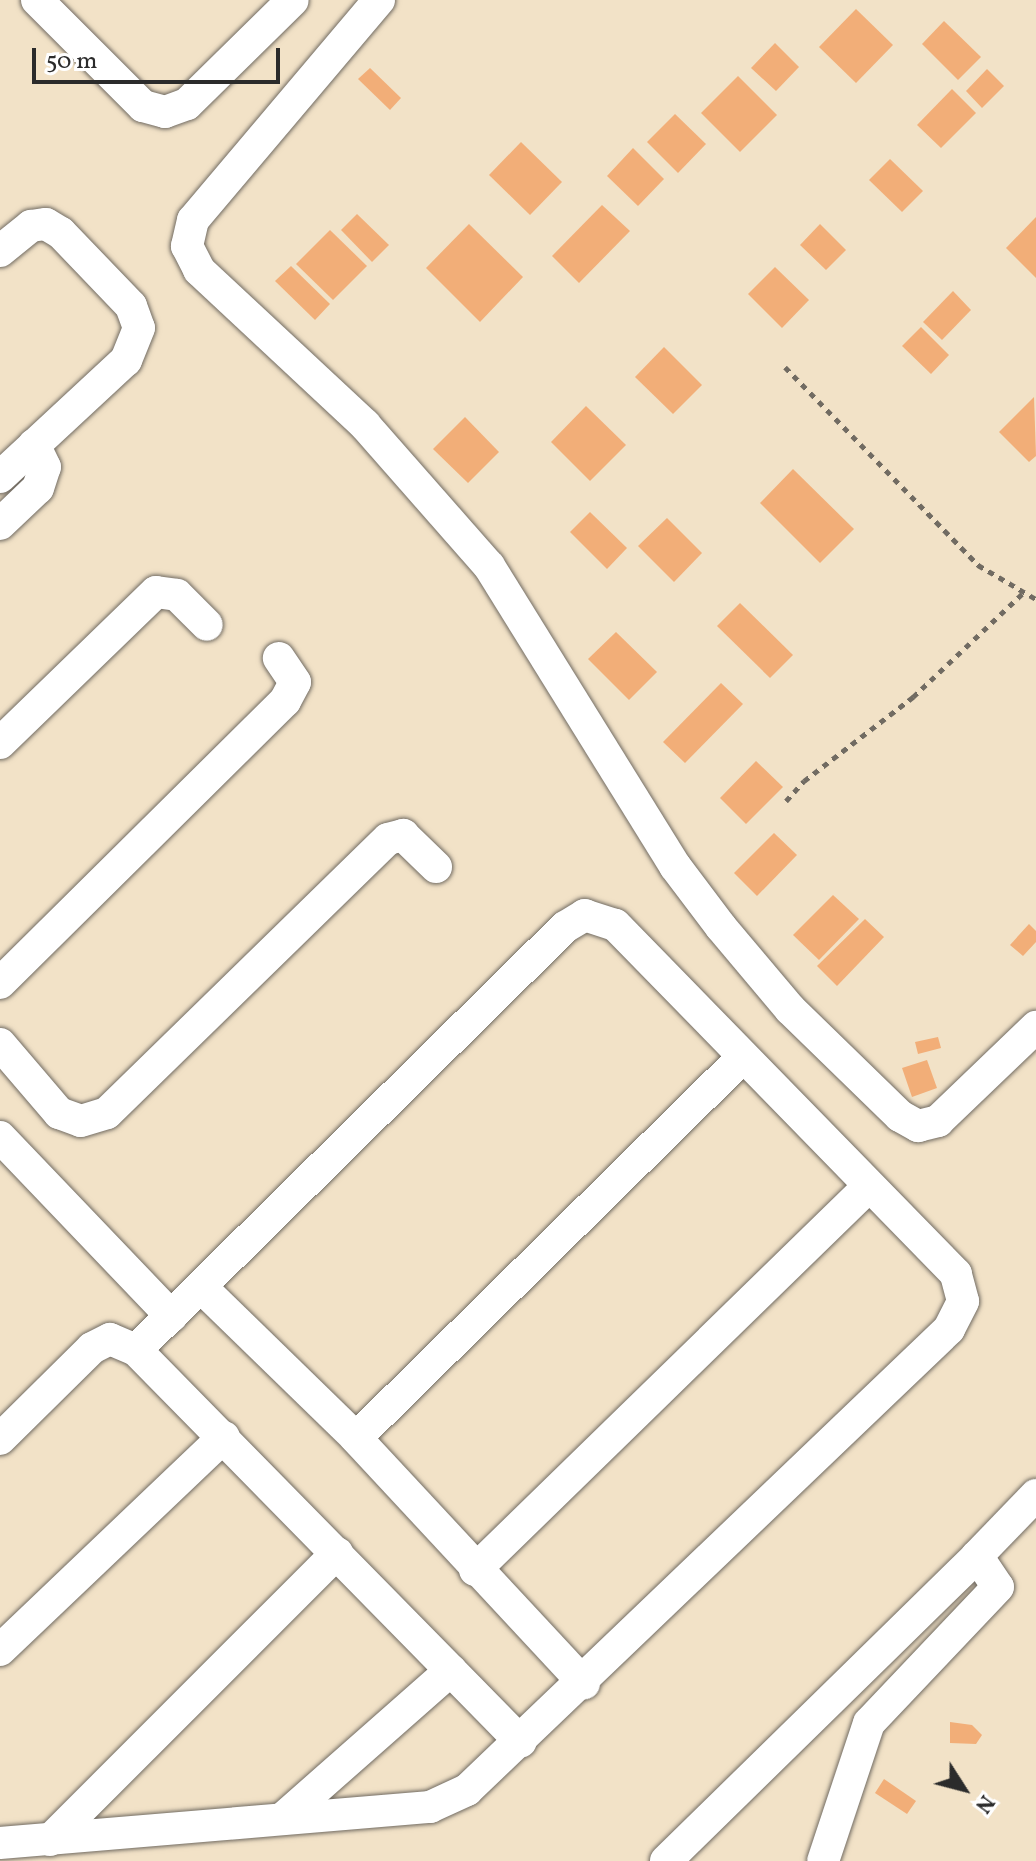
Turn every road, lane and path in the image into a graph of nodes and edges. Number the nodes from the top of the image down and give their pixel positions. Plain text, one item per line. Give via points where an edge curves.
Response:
1 (37, 0) edge
2 (293, 0) edge
3 (379, 0) edge
4 (0, 251) edge
5 (785, 367) dead end
6 (34, 444) junction
7 (0, 477) edge
8 (0, 524) edge
9 (1024, 592) junction
10 (1036, 599) edge
11 (207, 625) dead end
12 (279, 658) dead end
13 (0, 743) edge
14 (786, 801) dead end
15 (436, 867) dead end
16 (0, 983) edge
17 (1036, 1027) edge
18 (0, 1044) edge
19 (742, 1058) junction
20 (0, 1137) edge
21 (867, 1188) junction
22 (203, 1289) junction
23 (171, 1316) junction
24 (136, 1350) junction
25 (224, 1437) junction
26 (356, 1438) junction
27 (0, 1439) edge
28 (1036, 1495) edge
29 (337, 1553) junction
30 (977, 1556) junction
31 (475, 1570) junction
32 (0, 1650) edge
33 (451, 1670) junction
34 (584, 1683) junction
35 (838, 1695) junction
36 (869, 1723) junction
37 (521, 1742) junction
38 (282, 1819) junction
39 (50, 1840) junction
40 (0, 1843) edge
41 (666, 1861) edge
42 (823, 1861) edge

1 - 2 street via 143,106 165,112 187,104
3 - 17 street via 193,220 187,246 199,270 365,425 489,566 675,866 790,1009 900,1116 918,1126 938,1121
4 - 6 street via 31,226 46,224 131,306 139,328 126,360
5 - 9 path via 978,565
6 - 7 street
6 - 8 street via 45,467 38,488
9 - 10 path
9 - 14 path via 913,697 804,781
11 - 13 street via 177,595 156,592
12 - 16 street via 295,682 285,701
15 - 18 street via 403,835 388,839 107,1113 81,1121 59,1113
19 - 21 street
19 - 22 street via 615,925 585,915 565,927
19 - 26 street
20 - 23 street
21 - 31 street
21 - 34 street via 956,1274 963,1301 949,1329
22 - 23 street
22 - 26 street
23 - 24 street
24 - 25 street
24 - 27 street via 110,1339 92,1348
25 - 29 street
25 - 32 street
26 - 31 street
28 - 30 street
29 - 33 street
29 - 39 street
30 - 35 street
30 - 36 street via 997,1580 994,1594
31 - 34 street
33 - 37 street
33 - 38 street
34 - 37 street
35 - 36 street
35 - 41 street
36 - 42 street
37 - 38 street via 467,1790 430,1807
38 - 39 street
39 - 40 street

